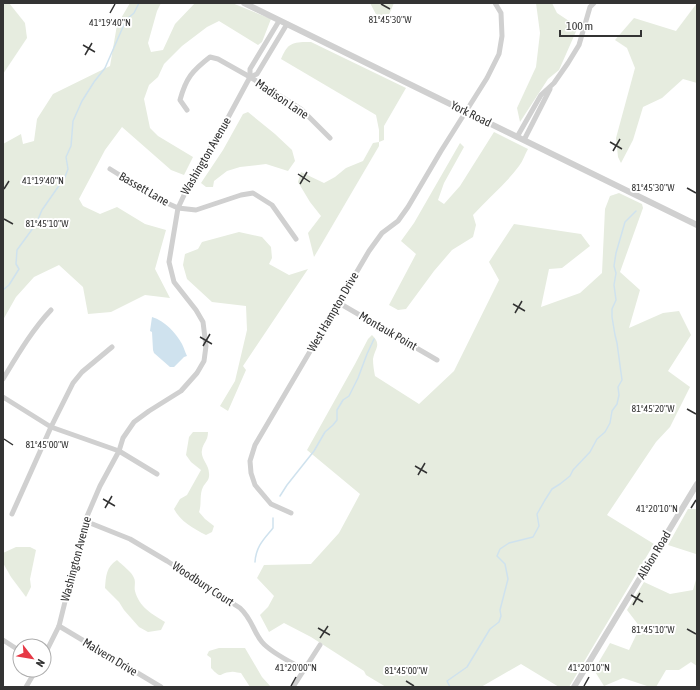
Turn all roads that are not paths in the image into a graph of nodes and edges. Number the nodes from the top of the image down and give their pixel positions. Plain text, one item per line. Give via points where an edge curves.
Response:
1 (244, 3) edge
2 (495, 3) edge
3 (594, 3) edge
4 (279, 21) junction
5 (287, 24) junction
6 (250, 77) junction
7 (554, 83) junction
8 (187, 110) dead end
9 (466, 111) junction
10 (517, 137) junction
11 (330, 138) dead end
12 (524, 140) junction
13 (110, 169) dead end
14 (178, 208) junction
15 (697, 224) edge
16 (296, 239) dead end
17 (339, 303) junction
18 (51, 310) dead end
19 (112, 347) dead end
20 (437, 360) dead end
21 (3, 379) edge
22 (3, 397) edge
23 (51, 427) junction
24 (119, 451) junction
25 (157, 474) dead end
26 (697, 484) edge
27 (12, 514) dead end
28 (291, 514) dead end
29 (85, 521) junction
30 (59, 626) junction
31 (3, 640) edge
32 (52, 640) edge
33 (320, 645) dead end
34 (12, 646) edge
35 (304, 669) junction
36 (31, 678) edge
37 (26, 687) edge
38 (161, 687) edge
39 (293, 687) edge
40 (575, 687) edge

1 - 4 street, York Road
2 - 9 street, West Hampton Drive via 501,13 502,36 499,54
3 - 7 street via 590,8 579,44
4 - 5 street, York Road
4 - 6 street, Washington Avenue via 250,69
5 - 6 street, Washington Avenue via 257,74
5 - 9 street, York Road
6 - 8 street, Madison Lane via 210,57 193,70 184,86 180,100
6 - 11 street, Madison Lane via 301,109
6 - 14 street, Washington Avenue via 193,176
7 - 10 street via 541,96
7 - 12 street
9 - 10 street, York Road
9 - 17 street, West Hampton Drive via 408,207 398,221 382,232
10 - 12 street, York Road
12 - 15 street, York Road
13 - 14 street, Bassett Lane via 158,199
14 - 16 street via 196,210 253,192 272,205
14 - 24 street, Washington Avenue via 169,262 174,282 203,322 206,346 204,361 182,391 134,422 123,438
17 - 20 street, Montauk Point
17 - 28 street, West Hampton Drive via 255,445 250,461 255,485 271,504
18 - 21 street
19 - 23 street via 82,372
22 - 23 street
23 - 24 street
23 - 27 street
24 - 25 street
24 - 29 street, Washington Avenue
26 - 40 street, Albion Road
29 - 30 street, Washington Avenue
29 - 35 street, Woodbury Court via 130,539 240,608 247,615 262,642
30 - 32 street, Washington Avenue
30 - 38 street, Malvern Drive
31 - 34 street
33 - 35 street
35 - 39 street
36 - 37 street

